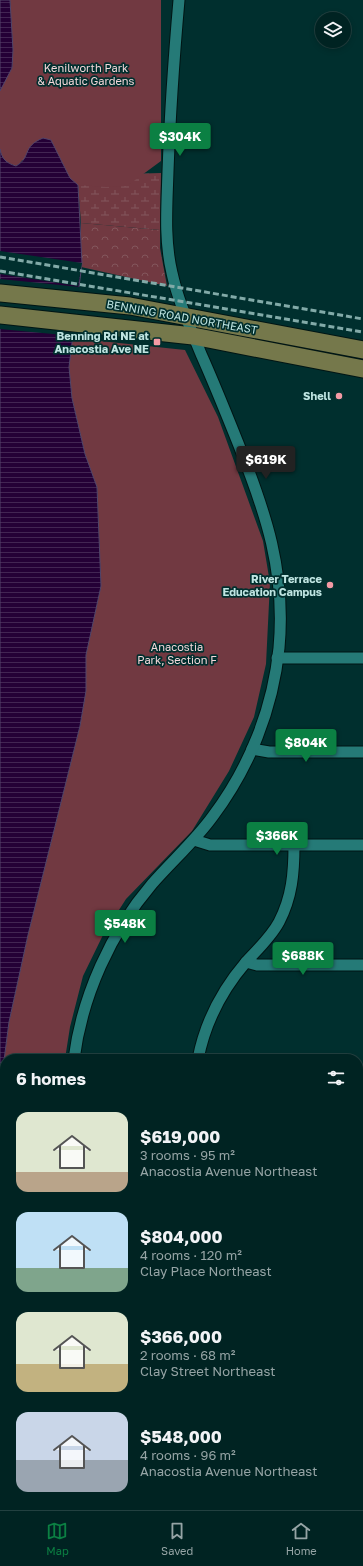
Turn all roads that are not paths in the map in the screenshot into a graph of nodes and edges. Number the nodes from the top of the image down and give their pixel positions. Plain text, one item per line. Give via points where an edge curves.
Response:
1 (179, 0) edge
2 (0, 293) edge
3 (0, 315) edge
4 (184, 315) junction
5 (193, 336) junction
6 (363, 350) edge
7 (363, 369) edge
8 (278, 658) junction
9 (363, 658) edge
10 (252, 749) junction
11 (363, 752) edge
12 (194, 840) junction
13 (294, 845) junction
14 (363, 845) edge
15 (246, 962) junction
16 (363, 965) edge
17 (75, 1054) edge
18 (199, 1054) edge

1 - 4 street via 171,98 166,237 172,274
2 - 4 main road, BENNING ROAD NORTHEAST via 130,306
3 - 5 main road, BENNING ROAD NORTHEAST
4 - 5 street
4 - 6 main road, BENNING ROAD NORTHEAST
5 - 7 main road, BENNING ROAD NORTHEAST
5 - 8 street via 254,482 269,526 279,588
8 - 9 street
8 - 10 street via 268,703
10 - 11 street via 269,752
10 - 12 street via 230,792
12 - 13 street via 210,844
12 - 17 street via 146,891 114,939 86,1005
13 - 14 street
13 - 15 street via 294,878 286,906 272,934
15 - 16 street
15 - 18 street via 233,977 218,1003 204,1035

